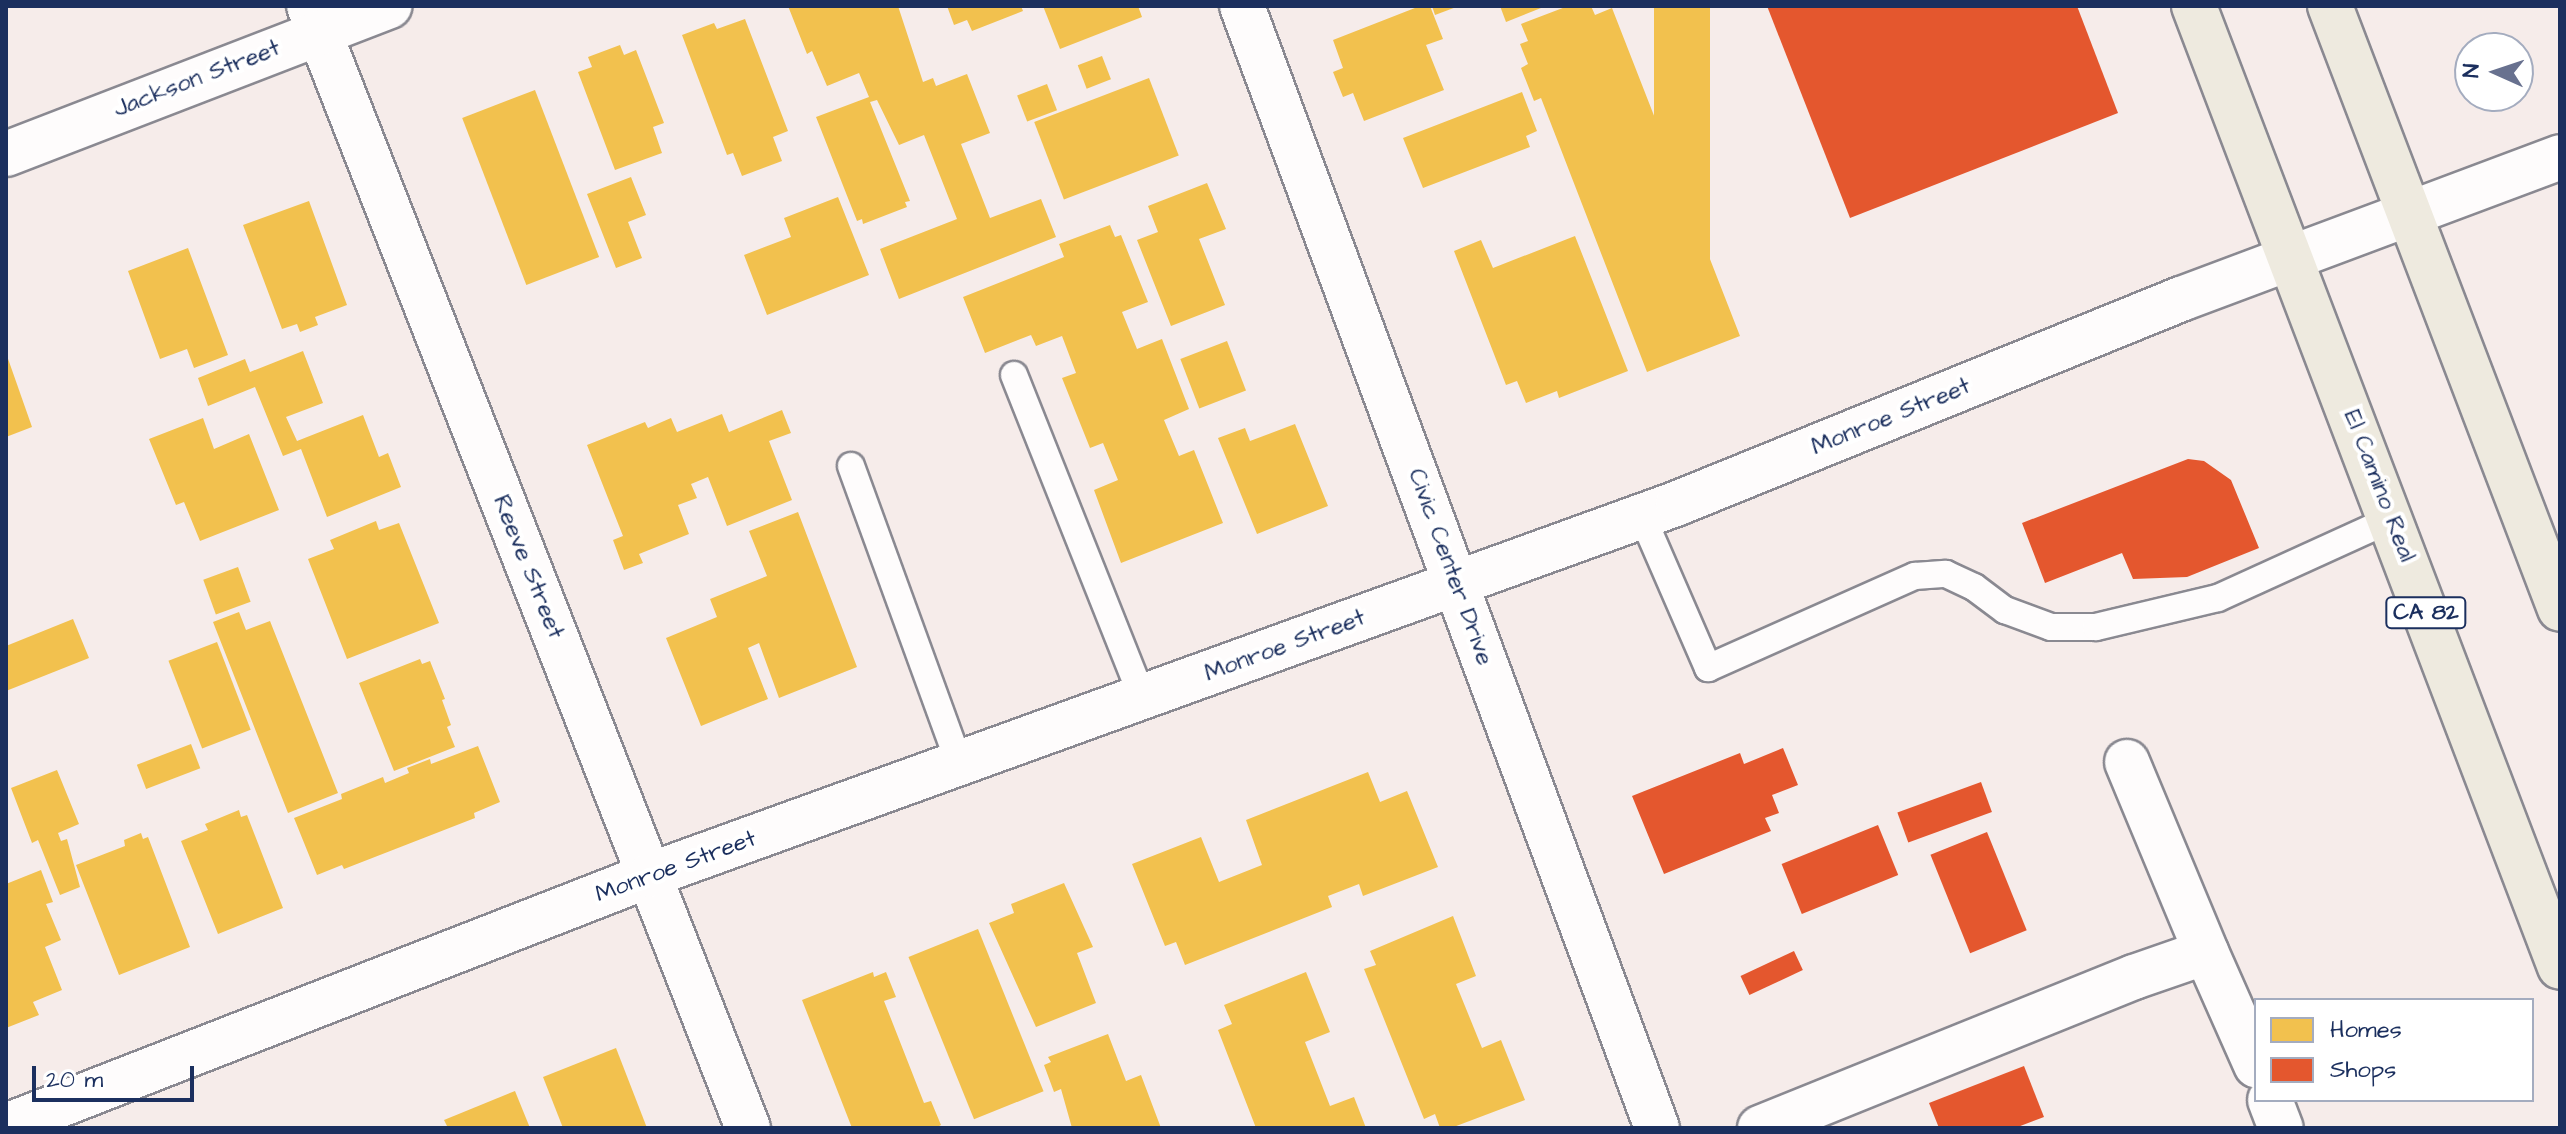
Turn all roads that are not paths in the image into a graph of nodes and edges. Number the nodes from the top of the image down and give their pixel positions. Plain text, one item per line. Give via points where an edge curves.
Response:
1 (389, 6) edge
2 (1242, 6) edge
3 (2194, 6) edge
4 (2330, 6) edge
5 (314, 19) edge
6 (6, 154) edge
7 (2560, 157) edge
8 (2410, 215) junction
9 (2292, 258) junction
10 (1014, 375) dead end
11 (851, 466) dead end
12 (1642, 516) junction
13 (2391, 519) junction
14 (1457, 584) junction
15 (2560, 609) edge
16 (1142, 697) junction
17 (2127, 762) dead end
18 (959, 763) junction
19 (650, 875) junction
20 (2206, 952) junction
21 (2560, 967) edge
22 (2254, 1060) edge
23 (2271, 1102) edge
24 (6, 1126) edge
25 (748, 1128) edge
26 (1657, 1128) edge
27 (1760, 1128) edge
28 (2281, 1128) edge

1 - 5 street, Jackson Street
2 - 14 street, Civic Center Drive
3 - 9 main road, El Camino Real / CA 82
4 - 8 main road
5 - 6 street, Jackson Street
5 - 19 street, Reeve Street
7 - 8 street, Monroe Street
8 - 9 street, Monroe Street
8 - 15 main road
9 - 12 street, Monroe Street
9 - 13 main road, El Camino Real / CA 82
10 - 16 lane
11 - 18 lane
12 - 13 lane via 1708,668 1915,576 1946,574 2005,610 2051,627 2096,627 2218,598
12 - 14 street, Monroe Street
13 - 21 main road, El Camino Real / CA 82
14 - 16 street, Monroe Street
14 - 26 street, Civic Center Drive
16 - 18 street, Monroe Street
17 - 20 street
18 - 19 street, Monroe Street
19 - 24 street, Monroe Street
19 - 25 street, Reeve Street
20 - 22 street
20 - 27 street
23 - 28 street

